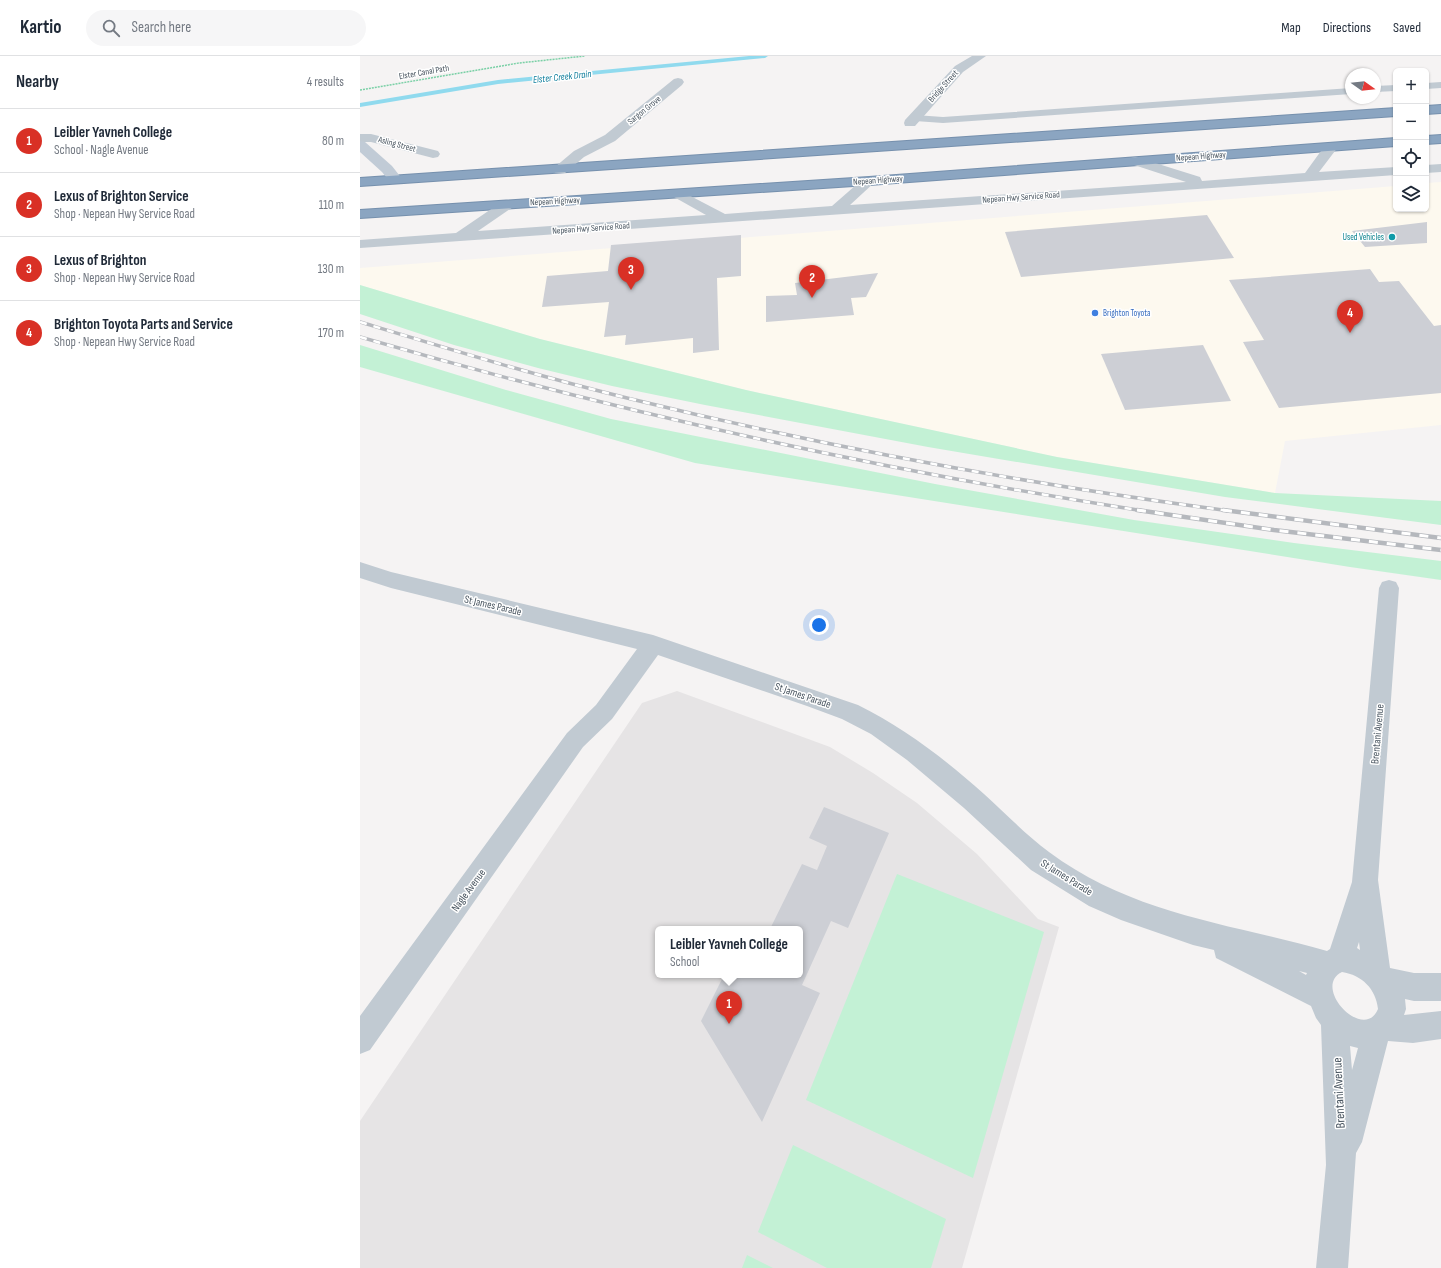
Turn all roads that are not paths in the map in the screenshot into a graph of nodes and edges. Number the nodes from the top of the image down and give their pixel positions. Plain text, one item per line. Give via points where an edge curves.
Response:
1 (980, 56) edge
2 (678, 82) dead end
3 (1441, 85) edge
4 (1429, 86) edge
5 (1393, 88) edge
6 (1381, 89) edge
7 (1345, 91) edge
8 (1429, 110) edge
9 (1441, 110) edge
10 (1393, 112) edge
11 (912, 120) joint
12 (360, 138) edge
13 (610, 138) junction
14 (1441, 139) edge
15 (1429, 140) edge
16 (1393, 142) edge
17 (360, 145) edge
18 (1331, 147) junction
19 (433, 154) dead end
20 (1136, 161) junction
21 (606, 167) junction
22 (1441, 168) edge
23 (1429, 169) edge
24 (560, 170) junction
25 (1393, 171) edge
26 (1309, 177) junction
27 (396, 180) junction
28 (360, 182) edge
29 (869, 182) junction
30 (1206, 184) junction
31 (512, 188) junction
32 (679, 194) junction
33 (835, 211) junction
34 (360, 214) edge
35 (723, 219) junction
36 (459, 238) junction
37 (360, 244) edge
38 (360, 570) edge
39 (1389, 588) dead end
40 (645, 642) junction
41 (1365, 880) junction
42 (1193, 932) junction
43 (1334, 961) junction
44 (1380, 977) junction
45 (1441, 987) edge
46 (1319, 996) junction
47 (1335, 1021) junction
48 (1441, 1025) edge
49 (1380, 1029) junction
50 (360, 1040) edge
51 (1341, 1165) junction
52 (1332, 1268) edge

1 - 11 street, Bridge Street via 959,69
2 - 13 street, Sargon Grove
3 - 4 lane
5 - 6 lane
7 - 11 lane
8 - 9 highway
10 - 21 highway, Nepean Highway
12 - 19 street, Asling Street via 371,138
13 - 21 street via 605,152
13 - 24 street, Sargon Grove via 579,154
14 - 15 highway
16 - 18 highway, Nepean Highway
17 - 27 street, Asling Street
18 - 20 highway, Nepean Highway
18 - 26 street
20 - 29 highway, Nepean Highway
20 - 30 street, Nepean Hwy Service Road
21 - 24 highway, Nepean Highway
22 - 23 street
24 - 31 highway, Nepean Highway
25 - 26 street, Nepean Hwy Service Road
26 - 30 street, Nepean Hwy Service Road
27 - 28 highway, Nepean Highway
27 - 31 highway, Nepean Highway
29 - 32 highway, Nepean Highway
29 - 33 street
30 - 33 street, Nepean Hwy Service Road
31 - 32 highway, Nepean Highway
31 - 34 highway, Nepean Highway
31 - 36 street
32 - 35 street
33 - 35 street, Nepean Hwy Service Road
35 - 36 street, Nepean Hwy Service Road
36 - 37 street, Nepean Hwy Service Road
38 - 40 street, St James Parade via 391,580
39 - 41 street, Brentani Avenue
40 - 42 street, St James Parade via 810,697 850,712 879,727 915,752 967,795 1040,861 1098,897
40 - 50 street, Nagle Avenue via 604,712 575,740
41 - 43 street, Brentani Avenue
41 - 44 street, Brentani Avenue
42 - 43 street, St James Parade
42 - 46 street, St James Parade
43 - 44 street via 1360,961
43 - 46 street via 1320,972
44 - 45 street via 1414,987
44 - 49 street via 1389,992 1392,1005 1390,1017
46 - 47 street
47 - 49 street via 1355,1033 1366,1035
47 - 51 street, Brentani Avenue
48 - 49 street via 1415,1030
49 - 51 street, Brentani Avenue
51 - 52 street, Brentani Avenue

